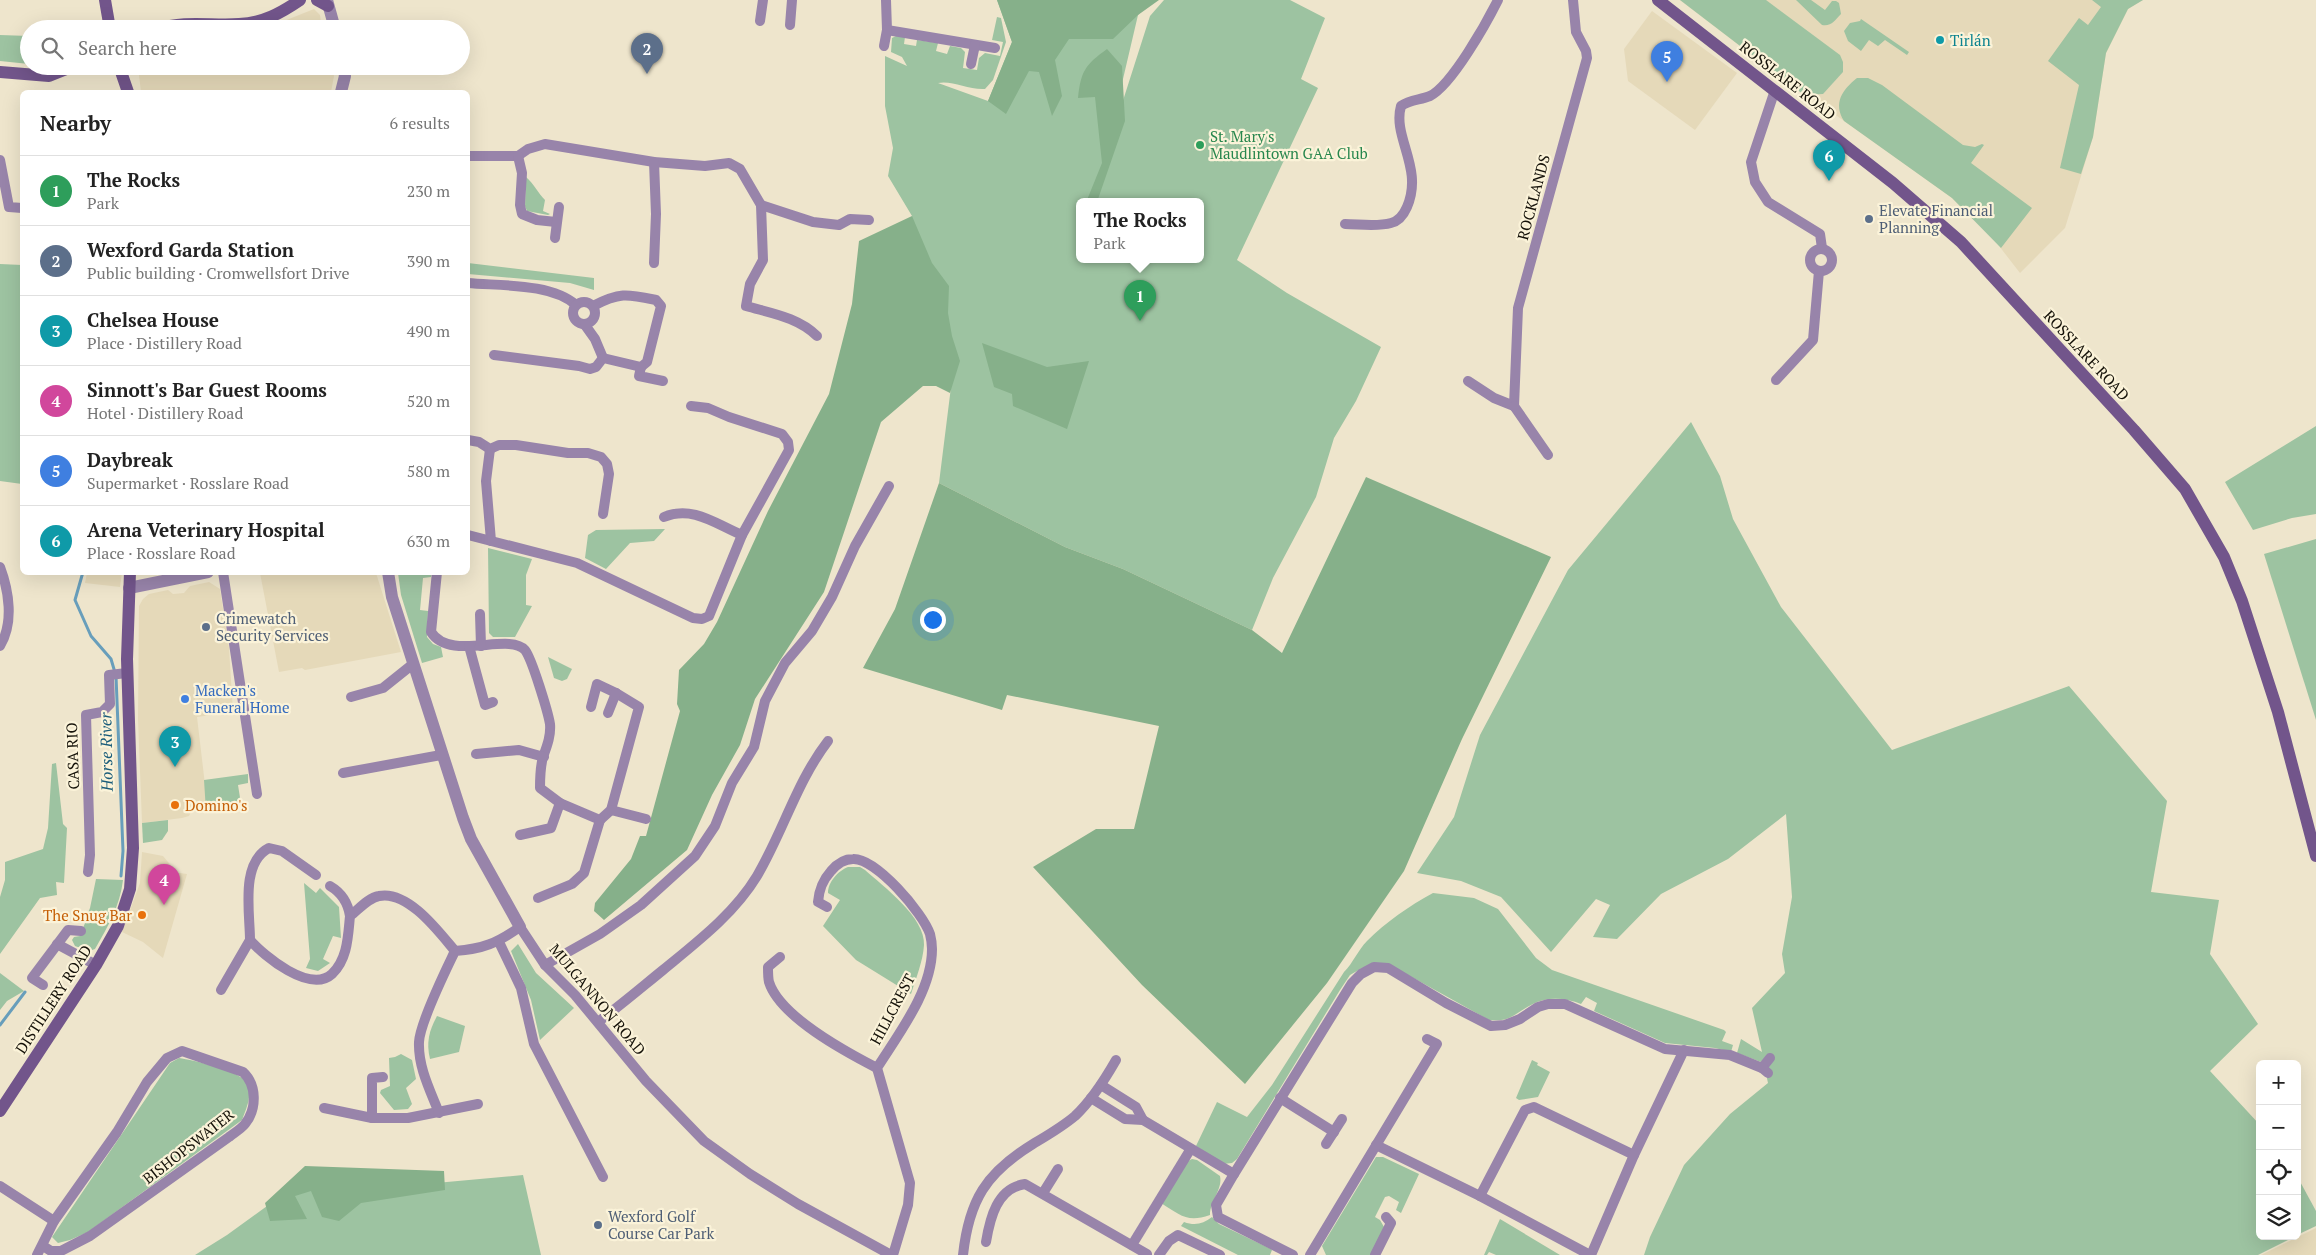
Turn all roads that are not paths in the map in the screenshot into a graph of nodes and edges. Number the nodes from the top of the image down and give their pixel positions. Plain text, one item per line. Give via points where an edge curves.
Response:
1 (105, 0) edge
2 (300, 0) edge
3 (311, 0) edge
4 (763, 0) edge
5 (792, 0) edge
6 (886, 0) edge
7 (1498, 0) edge
8 (1573, 0) edge
9 (1658, 0) edge
10 (324, 2) edge
11 (286, 10) junction
12 (108, 20) edge
13 (261, 20) edge
14 (331, 20) edge
15 (760, 21) dead end
16 (790, 25) dead end
17 (887, 30) junction
18 (975, 45) junction
19 (884, 46) dead end
20 (995, 48) dead end
21 (970, 64) dead end
22 (0, 72) edge
23 (20, 74) edge
24 (37, 75) edge
25 (52, 75) edge
26 (122, 75) edge
27 (345, 75) edge
28 (127, 90) edge
29 (342, 90) edge
30 (1775, 90) junction
31 (470, 156) edge
32 (518, 156) junction
33 (0, 160) edge
34 (654, 162) junction
35 (761, 205) junction
36 (559, 207) dead end
37 (20, 208) edge
38 (5, 209) edge
39 (869, 220) dead end
40 (556, 222) junction
41 (1345, 224) dead end
42 (555, 238) dead end
43 (1822, 248) junction
44 (654, 263) dead end
45 (1819, 271) junction
46 (470, 283) edge
47 (576, 305) junction
48 (593, 306) junction
49 (585, 325) junction
50 (817, 336) dead end
51 (494, 355) dead end
52 (603, 358) junction
53 (641, 367) junction
54 (1776, 380) dead end
55 (663, 381) dead end
56 (1468, 381) dead end
57 (691, 406) dead end
58 (1514, 406) junction
59 (470, 440) edge
60 (490, 449) junction
61 (1548, 455) dead end
62 (889, 486) dead end
63 (602, 514) dead end
64 (664, 517) dead end
65 (742, 535) junction
66 (470, 536) edge
67 (491, 542) junction
68 (0, 567) edge
69 (130, 575) edge
70 (193, 575) edge
71 (223, 575) edge
72 (388, 575) edge
73 (437, 575) edge
74 (129, 588) junction
75 (480, 614) dead end
76 (0, 646) edge
77 (469, 646) junction
78 (481, 646) junction
79 (412, 664) junction
80 (119, 674) junction
81 (616, 693) junction
82 (351, 697) dead end
83 (493, 702) dead end
84 (591, 707) dead end
85 (608, 713) dead end
86 (828, 741) dead end
87 (476, 754) dead end
88 (441, 755) junction
89 (544, 757) junction
90 (343, 773) dead end
91 (257, 794) dead end
92 (560, 803) junction
93 (611, 810) junction
94 (646, 819) dead end
95 (600, 820) junction
96 (520, 834) dead end
97 (2316, 856) edge
98 (88, 872) dead end
99 (316, 875) dead end
100 (330, 886) dead end
101 (538, 898) dead end
102 (827, 907) dead end
103 (350, 916) junction
104 (520, 928) junction
105 (81, 931) dead end
106 (250, 940) junction
107 (499, 942) junction
108 (57, 944) junction
109 (455, 951) junction
110 (780, 957) dead end
111 (96, 965) junction
112 (545, 965) junction
113 (43, 986) dead end
114 (221, 990) dead end
115 (598, 1022) junction
116 (1427, 1039) dead end
117 (1684, 1050) junction
118 (1770, 1058) dead end
119 (1116, 1060) dead end
120 (877, 1068) junction
121 (383, 1077) dead end
122 (1101, 1085) junction
123 (1091, 1098) junction
124 (1280, 1098) junction
125 (478, 1104) dead end
126 (324, 1108) dead end
127 (0, 1111) edge
128 (439, 1112) junction
129 (372, 1118) junction
130 (1342, 1119) dead end
131 (1143, 1120) junction
132 (1334, 1132) junction
133 (1326, 1144) dead end
134 (1376, 1145) junction
135 (1190, 1150) junction
136 (1634, 1154) junction
137 (1058, 1168) dead end
138 (1234, 1174) junction
139 (602, 1177) dead end
140 (0, 1186) edge
141 (1043, 1193) junction
142 (1480, 1196) junction
143 (1386, 1216) dead end
144 (54, 1221) junction
145 (986, 1242) dead end
146 (1132, 1245) junction
147 (40, 1251) edge
148 (1147, 1254) edge
149 (892, 1255) edge
150 (962, 1255) edge
151 (1159, 1255) edge
152 (1220, 1255) edge
153 (1293, 1255) edge
154 (1310, 1255) edge
155 (1376, 1255) edge
156 (1590, 1255) edge

1 - 12 main road
2 - 11 main road
3 - 11 main road
4 - 15 street
5 - 16 street
6 - 17 street
7 - 41 street via 1486,24 1442,86 1430,95 1401,106 1398,116 1413,184 1403,216 1393,223
8 - 58 street, ROCKLANDS via 1576,32 1587,58 1518,308
9 - 30 main road, ROSSLARE ROAD
10 - 14 street
11 - 13 main road
17 - 18 street
17 - 19 street
18 - 20 street
18 - 21 street
22 - 23 main road
24 - 25 main road
26 - 28 main road
27 - 29 street
30 - 43 street via 1751,162 1755,182 1768,202 1820,234
30 - 97 main road, ROSSLARE ROAD via 1901,189 1961,242 2185,489 2224,558 2242,601 2278,712
31 - 32 street
32 - 34 street via 545,144
32 - 40 street via 522,173 522,214
33 - 38 street
34 - 35 street via 705,166 729,163 740,169
34 - 44 street
35 - 39 street via 813,222 839,225 850,219
35 - 50 street via 763,260 750,284 746,306 784,316 810,328
36 - 40 street
37 - 38 street
40 - 42 street
43 - 45 street via 1815,250 1810,260 1813,268
43 - 45 street via 1829,251 1833,261 1827,270
45 - 54 street via 1813,340
46 - 47 street via 550,291 566,296
47 - 48 street via 583,302
47 - 49 street via 573,312 575,320
48 - 49 street via 596,316
48 - 53 street via 625,294 656,300 661,306 647,362
49 - 52 street
51 - 52 street via 590,369
52 - 53 street
53 - 55 street via 639,376
56 - 58 street via 1494,398
57 - 65 street via 708,408 782,434 788,442 785,459
58 - 61 street
59 - 60 street
60 - 63 street via 499,445 516,445 601,457 609,474
60 - 67 street via 486,481
62 - 112 street via 812,631 785,663 765,701 754,747 732,783 715,826 695,856 641,905 600,934
64 - 65 street via 676,512 690,512
65 - 67 street via 709,616 702,619 693,618 577,563
66 - 67 street
68 - 76 street via 8,602 6,634
69 - 74 main road, DISTILLERY ROAD
70 - 74 street
71 - 91 street
72 - 79 street, MULGANNON ROAD
73 - 77 street via 431,632 441,642
74 - 80 main road, DISTILLERY ROAD
75 - 78 street
77 - 78 street
77 - 83 street via 485,705
78 - 89 street via 499,644 525,650 543,694 550,725
79 - 82 street via 383,688
79 - 88 street, MULGANNON ROAD
80 - 98 street, CASA RIO via 110,704 102,712 86,714
80 - 111 main road, DISTILLERY ROAD via 133,848 130,889 118,926
81 - 84 street via 597,684
81 - 85 street
81 - 93 street via 640,707
86 - 115 street via 814,760 756,877 728,914
87 - 89 street via 519,750
88 - 90 street
88 - 104 street, MULGANNON ROAD via 471,839
89 - 92 street via 540,788
92 - 95 street
92 - 96 street via 551,828
93 - 94 street
93 - 95 street
95 - 101 street via 584,873 572,884
99 - 106 street via 282,851 269,848 262,852 252,869 249,883
100 - 103 street via 342,895
102 - 120 street, HILLCREST via 818,902 819,888 829,873 838,864 853,859 864,861 895,886 917,911 930,934 930,964 922,992
103 - 106 street via 342,960 332,974 320,979 292,972 263,954
103 - 109 street via 367,901 391,895 421,912
104 - 107 street
104 - 112 street, MULGANNON ROAD
105 - 108 street via 68,930
106 - 114 street
107 - 109 street via 478,949
107 - 139 street via 521,988 534,1044
108 - 111 street
108 - 113 street via 32,978
109 - 128 street via 419,1040 424,1076
110 - 120 street, HILLCREST via 768,967 769,982 776,996 824,1039
111 - 127 main road, DISTILLERY ROAD
112 - 115 street, MULGANNON ROAD
115 - 149 street, MULGANNON ROAD via 646,1081 704,1141 790,1199
116 - 134 street via 1436,1044
117 - 118 street via 1730,1055 1765,1070
117 - 124 street via 1665,1049 1565,1004 1548,1004 1506,1025 1491,1026 1388,968 1374,967 1352,983
117 - 136 street
119 - 122 street
120 - 149 street, HILLCREST via 910,1183 908,1206
121 - 129 street via 372,1078
122 - 123 street
122 - 131 street via 1136,1107
123 - 131 street via 1125,1119
123 - 150 street via 1064,1124 992,1175 970,1214
124 - 132 street
124 - 138 street
125 - 128 street
126 - 129 street
128 - 129 street via 408,1118
130 - 132 street
131 - 135 street
132 - 133 street
134 - 142 street via 1401,1159 1452,1179
134 - 154 street
135 - 138 street
135 - 146 street
136 - 142 street via 1534,1107 1526,1110
136 - 156 street
137 - 141 street
138 - 153 street via 1216,1205 1218,1217
140 - 144 street
141 - 145 street via 1025,1184 1006,1192 989,1223
141 - 146 street
142 - 156 street
143 - 155 street via 1391,1222
144 - 147 street, BISHOPSWATER
144 - 147 street, BISHOPSWATER via 117,1132 147,1082 167,1058 182,1052 243,1072 251,1079 254,1088 252,1106 245,1124 90,1236 61,1251
146 - 148 street
151 - 152 street via 1178,1234

